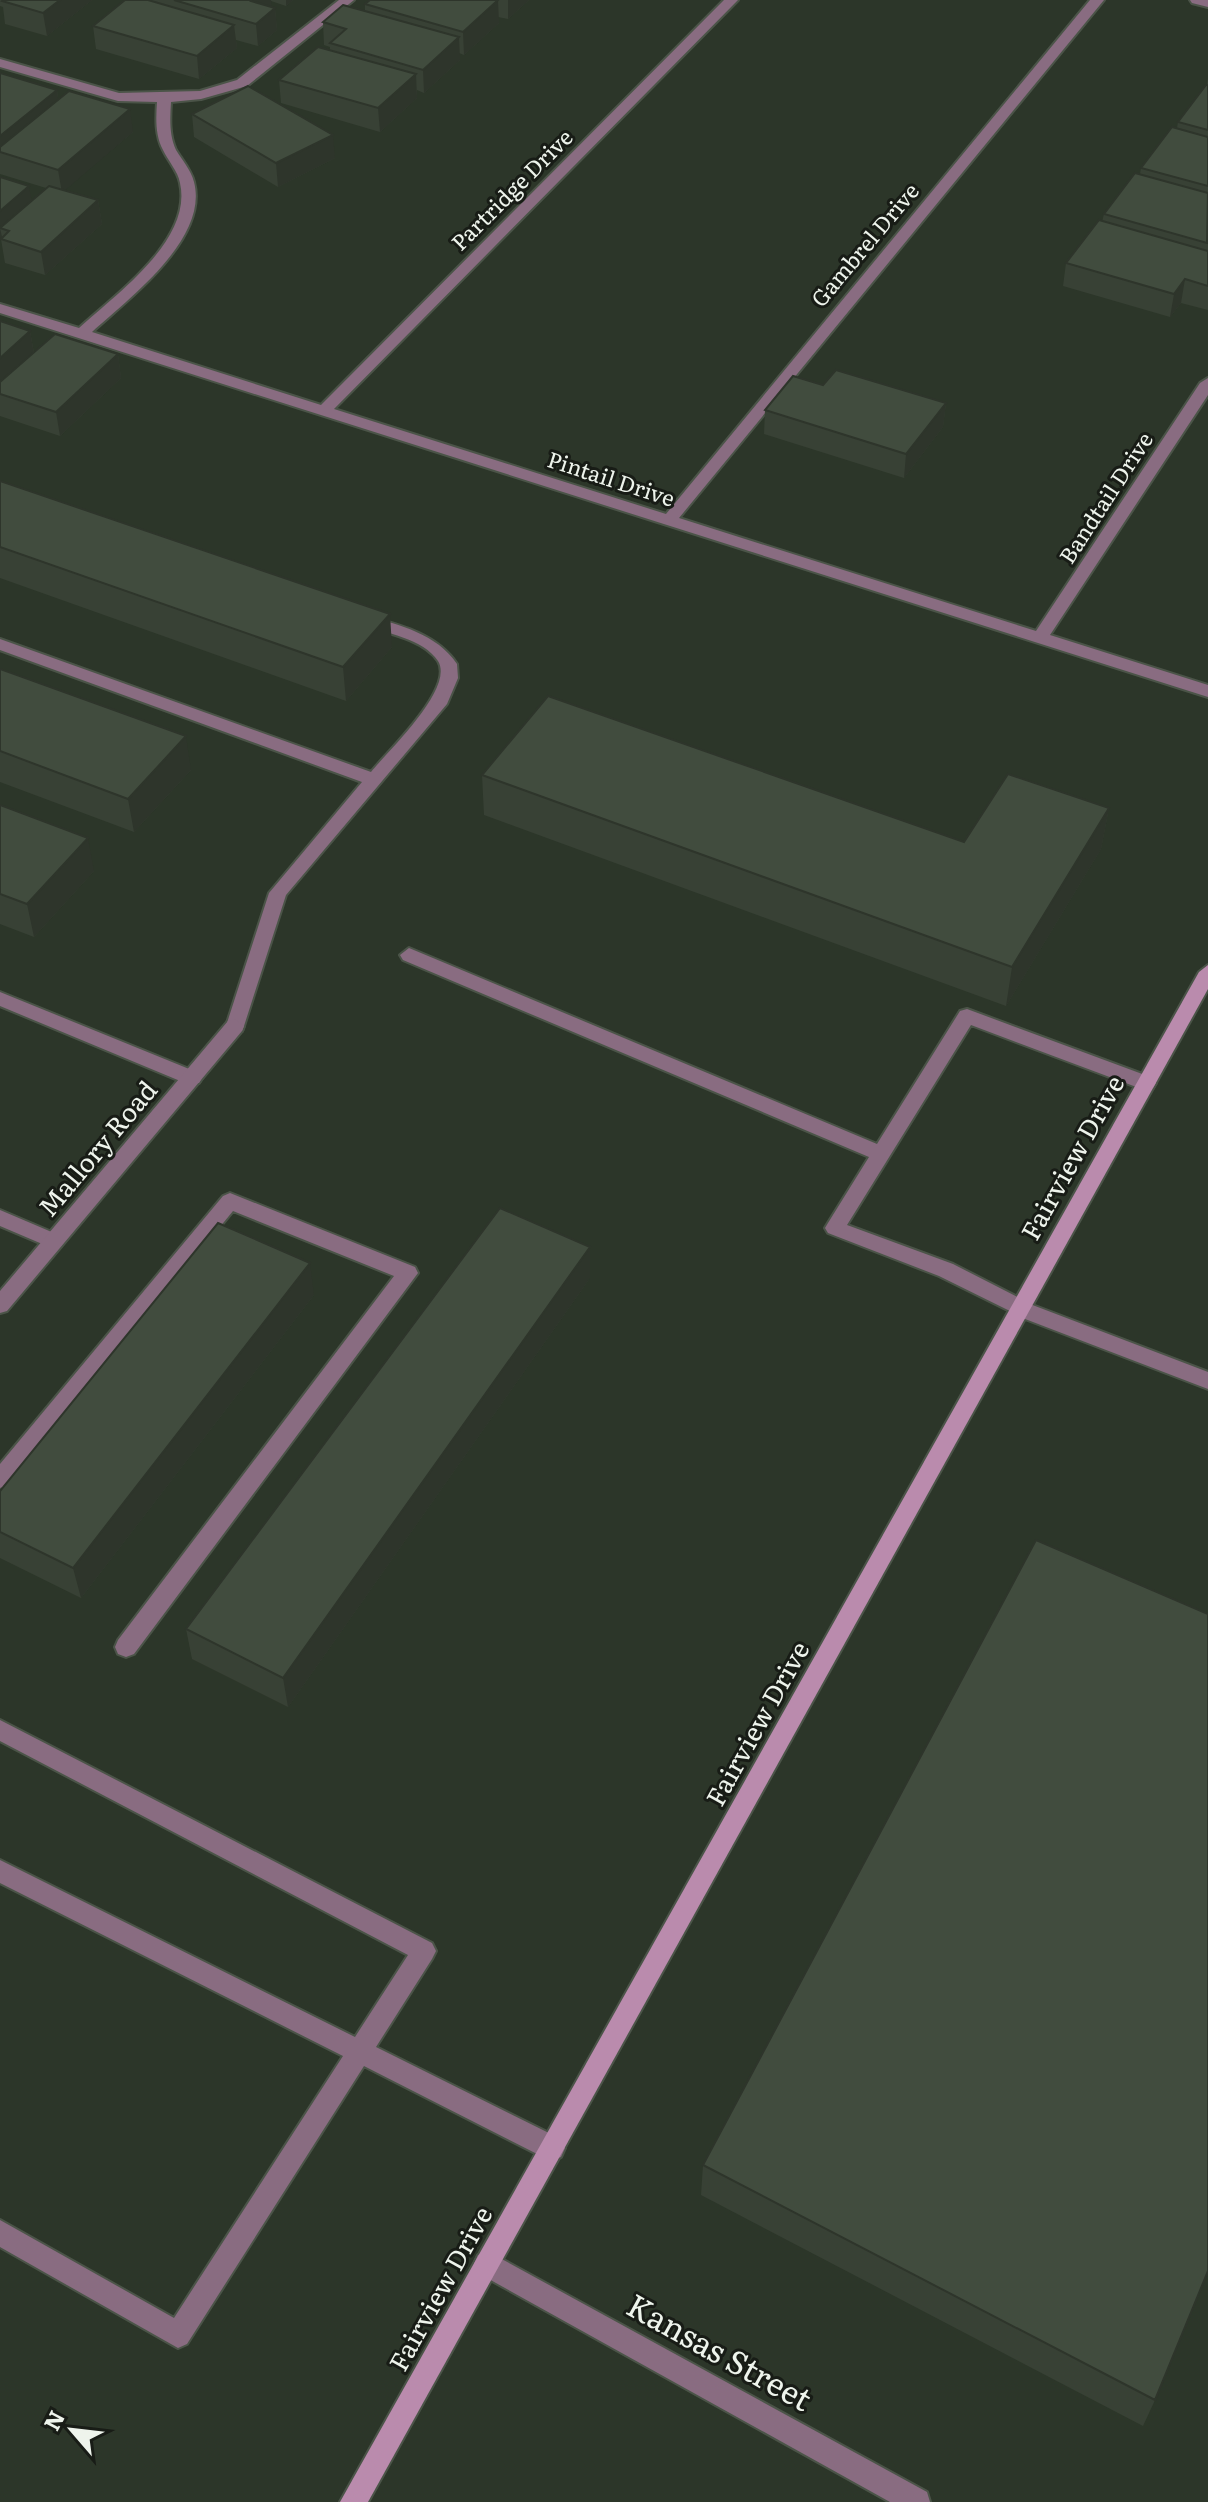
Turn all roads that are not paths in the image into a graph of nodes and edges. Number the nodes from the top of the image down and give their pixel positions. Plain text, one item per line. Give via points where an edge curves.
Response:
1 (347, 0) edge
2 (731, 0) edge
3 (1097, 0) edge
4 (1197, 0) edge
5 (1208, 3) edge
6 (0, 63) edge
7 (164, 98) junction
8 (0, 308) edge
9 (81, 334) junction
10 (1208, 383) edge
11 (323, 411) junction
12 (669, 520) junction
13 (352, 616) edge
14 (1040, 638) junction
15 (0, 644) edge
16 (1208, 691) edge
17 (373, 779) junction
18 (409, 955) dead end
19 (1208, 972) edge
20 (0, 999) edge
21 (192, 1078) junction
22 (1146, 1083) junction
23 (881, 1154) junction
24 (0, 1218) edge
25 (54, 1241) junction
26 (0, 1305) edge
27 (1022, 1309) junction
28 (1208, 1381) edge
29 (0, 1479) edge
30 (126, 1647) dead end
31 (0, 1730) edge
32 (0, 1871) edge
33 (361, 2050) junction
34 (552, 2148) junction
35 (0, 2233) edge
36 (487, 2264) junction
37 (353, 2502) edge
38 (917, 2502) edge

1 - 7 street via 242,83 201,95
2 - 11 street, Partridge Drive
3 - 12 street, Gambrel Drive
4 - 5 street
6 - 7 street via 118,97
7 - 9 street via 167,145 187,181 183,226 151,268
8 - 9 street, Pintail Drive
9 - 11 street, Pintail Drive
10 - 14 street, Bandtail Drive
11 - 12 street, Pintail Drive
12 - 14 street, Pintail Drive
13 - 17 street via 426,641 445,658 450,673 441,700
14 - 16 street, Pintail Drive
15 - 17 street
17 - 21 street, Mallory Road via 278,893 235,1026
18 - 23 street
19 - 22 main road, Fairview Drive
20 - 21 street
21 - 25 street, Mallory Road
22 - 23 street via 967,1016
22 - 27 main road, Fairview Drive
23 - 27 street via 835,1228 946,1270
24 - 25 street
25 - 26 street, Mallory Road
27 - 28 street
27 - 34 main road, Fairview Drive
29 - 30 street via 230,1201 408,1273
31 - 33 street via 424,1951
32 - 33 street
33 - 34 street
33 - 35 street via 178,2335
34 - 36 main road, Fairview Drive
36 - 37 main road, Fairview Drive
36 - 38 street, Kansas Street

